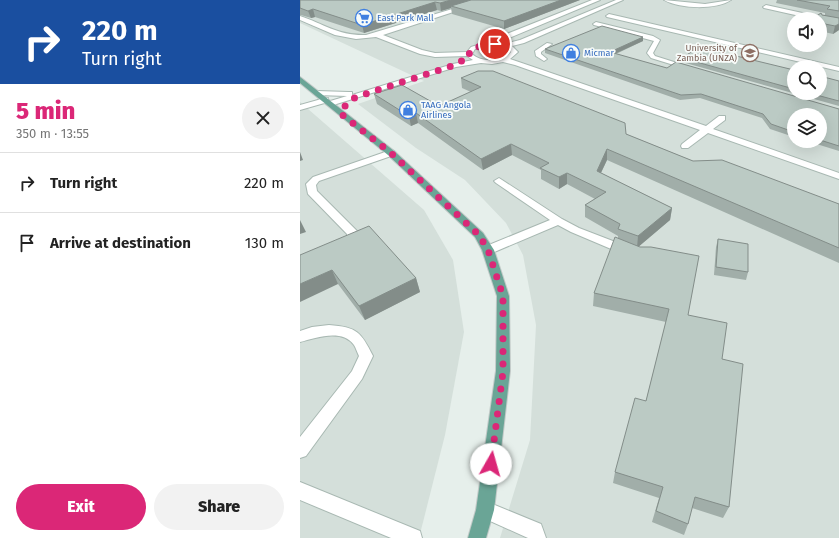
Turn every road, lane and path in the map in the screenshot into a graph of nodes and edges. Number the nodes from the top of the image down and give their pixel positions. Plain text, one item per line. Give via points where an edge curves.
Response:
1 (487, 0) edge
2 (597, 0) edge
3 (620, 0) edge
4 (667, 0) edge
5 (691, 0) edge
6 (702, 0) edge
7 (728, 0) edge
8 (766, 7) dead end
9 (609, 16) dead end
10 (300, 18) edge
11 (564, 23) junction
12 (839, 23) edge
13 (540, 34) junction
14 (377, 35) junction
15 (522, 42) junction
16 (549, 44) dead end
17 (486, 45) junction
18 (506, 45) junction
19 (542, 48) junction
20 (469, 55) junction
21 (515, 56) junction
22 (544, 59) dead end
23 (483, 61) junction
24 (455, 65) junction
25 (839, 69) edge
26 (698, 70) edge
27 (486, 72) edge
28 (300, 79) edge
29 (317, 93) junction
30 (366, 93) junction
31 (328, 102) junction
32 (300, 108) edge
33 (340, 113) junction
34 (722, 118) dead end
35 (707, 129) junction
36 (685, 146) dead end
37 (391, 153) junction
38 (839, 176) edge
39 (499, 181) dead end
40 (558, 222) junction
41 (335, 249) edge
42 (488, 250) junction
43 (639, 255) edge
44 (300, 337) edge
45 (300, 450) edge
46 (300, 491) edge
47 (485, 510) junction
48 (413, 538) edge
49 (477, 538) edge
50 (537, 538) edge

1 - 14 lane
2 - 17 lane
3 - 11 lane
4 - 7 lane via 706,7
5 - 6 lane
8 - 12 lane
9 - 25 lane
10 - 14 lane via 343,36 360,38
11 - 13 lane
11 - 26 lane via 588,22 650,37 657,40 650,53 653,57
13 - 15 lane
13 - 19 lane
14 - 20 lane via 420,52 435,55
15 - 18 lane
15 - 21 lane
16 - 19 lane
17 - 18 lane
17 - 20 lane via 473,48
18 - 21 lane
19 - 22 lane via 538,55
20 - 23 lane
20 - 24 lane
21 - 23 lane via 503,60
21 - 35 lane
23 - 24 lane
23 - 27 lane
24 - 30 lane
28 - 29 main road
29 - 30 lane
29 - 31 main road
30 - 31 lane
30 - 33 lane via 348,102
31 - 32 lane
31 - 33 main road
33 - 37 main road
34 - 35 lane
35 - 36 lane
35 - 38 lane
37 - 41 lane via 316,178 311,184 312,192 353,233 352,239
37 - 42 main road via 479,235
39 - 40 lane
40 - 42 lane
40 - 43 lane
42 - 47 main road via 503,296 503,372
44 - 45 lane via 306,333 337,330 357,338 366,356 357,375
46 - 48 lane
47 - 49 main road
47 - 50 lane via 534,531

